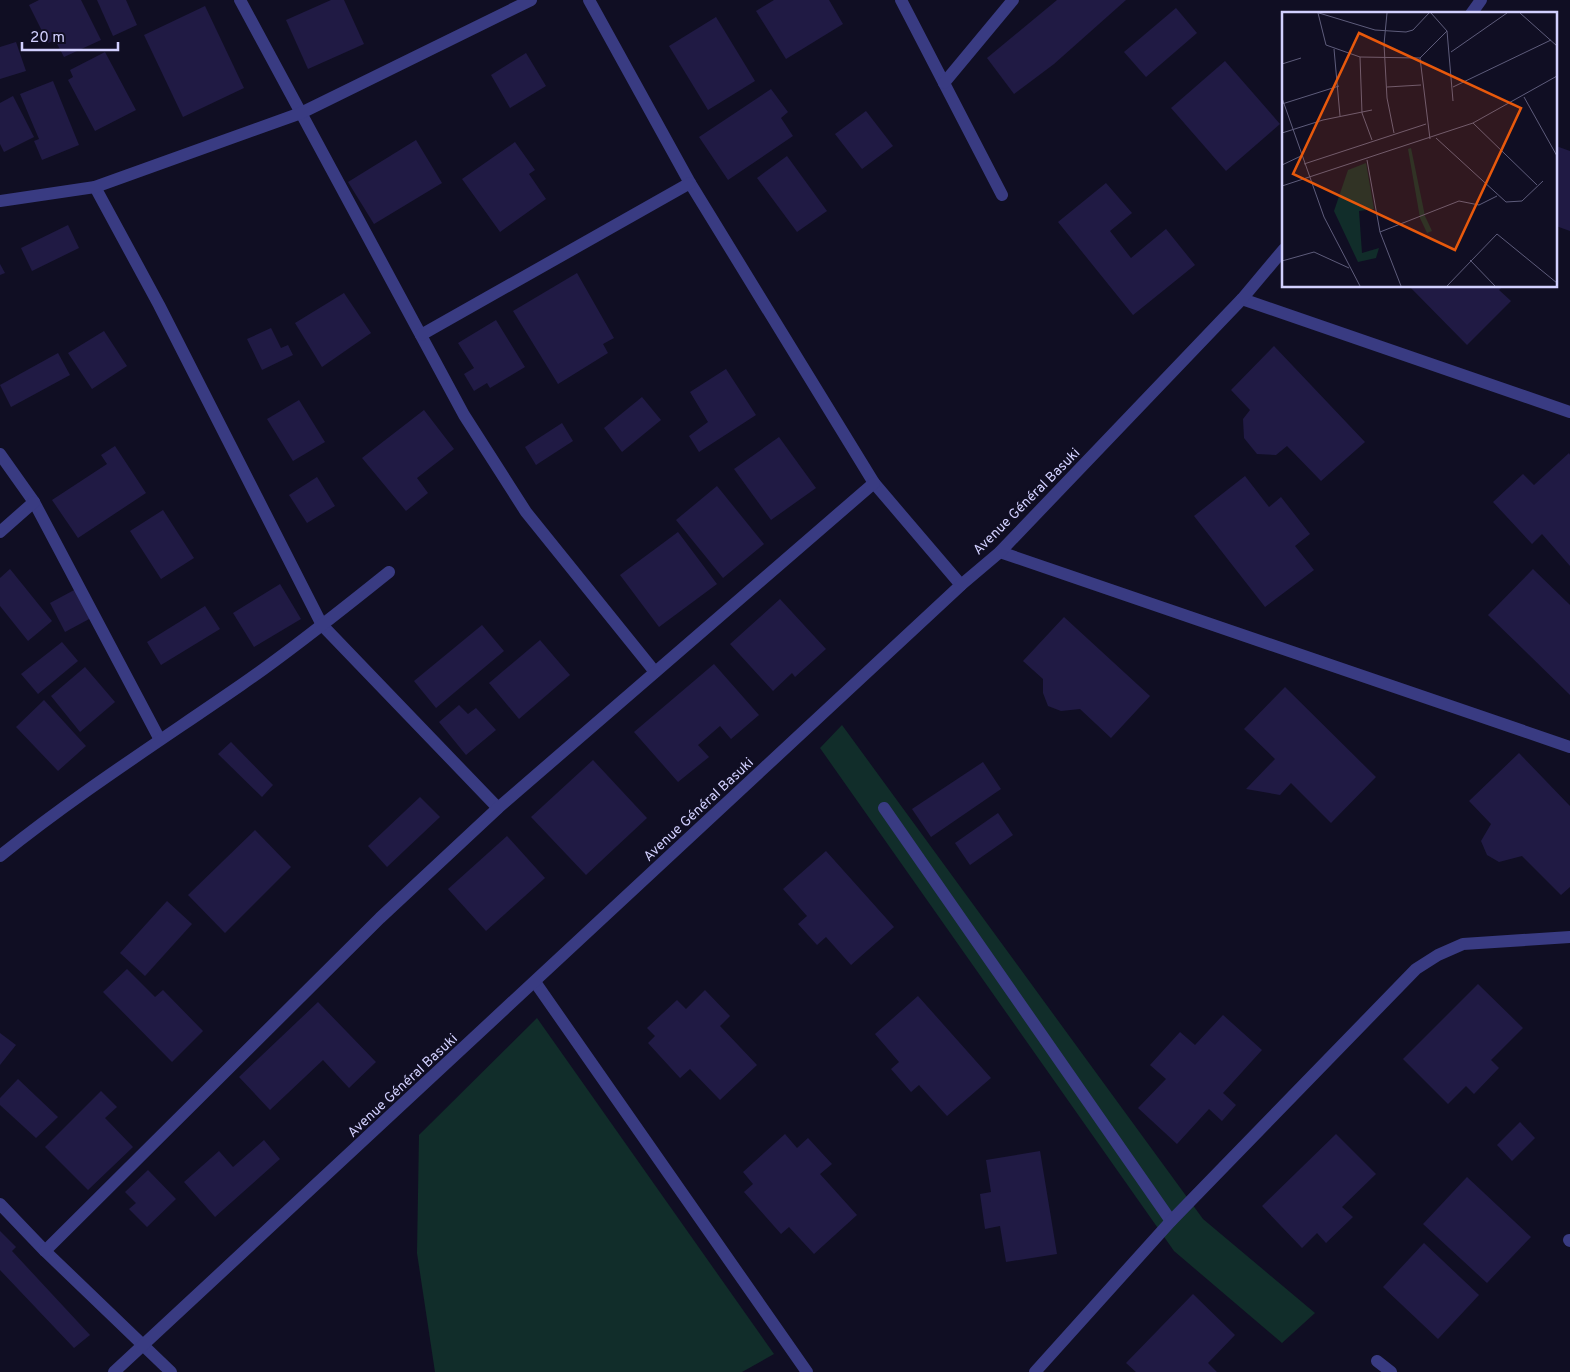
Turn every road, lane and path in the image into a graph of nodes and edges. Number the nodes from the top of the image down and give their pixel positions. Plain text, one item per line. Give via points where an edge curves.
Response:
1 (240, 0) edge
2 (531, 0) edge
3 (589, 0) edge
4 (901, 0) edge
5 (1013, 0) edge
6 (1481, 0) edge
7 (1472, 12) edge
8 (944, 83) junction
9 (301, 113) junction
10 (690, 183) junction
11 (95, 188) junction
12 (1002, 195) dead end
13 (0, 201) edge
14 (1282, 251) edge
15 (1242, 299) junction
16 (421, 335) junction
17 (1570, 412) edge
18 (0, 454) edge
19 (874, 483) junction
20 (34, 502) junction
21 (0, 532) edge
22 (1000, 552) junction
23 (389, 572) dead end
24 (961, 585) junction
25 (322, 625) junction
26 (655, 672) junction
27 (160, 738) junction
28 (1570, 747) edge
29 (498, 808) junction
30 (884, 808) dead end
31 (0, 856) edge
32 (1570, 937) edge
33 (535, 982) junction
34 (0, 1204) edge
35 (1171, 1221) junction
36 (45, 1251) junction
37 (144, 1346) junction
38 (1377, 1361) dead end
39 (114, 1372) edge
40 (171, 1372) edge
41 (807, 1372) edge
42 (1035, 1372) edge
43 (1391, 1372) edge

1 - 9 street
2 - 9 street
3 - 10 street
4 - 8 street
5 - 8 street
6 - 7 street
8 - 12 street
9 - 11 street
9 - 16 street
10 - 16 street
10 - 19 street
11 - 13 street
11 - 25 street
14 - 15 street, Avenue Général Basuki
15 - 17 street
15 - 22 street, Avenue Général Basuki
16 - 26 street via 464,415 526,512
18 - 20 street
19 - 24 street
19 - 26 street
20 - 21 street
20 - 27 street
22 - 24 street, Avenue Général Basuki
22 - 28 street
23 - 25 street
24 - 33 street, Avenue Général Basuki
25 - 27 street via 242,684
25 - 29 street
26 - 29 street
27 - 31 street
29 - 36 street via 380,918
30 - 35 street
32 - 35 street via 1463,944 1416,969
33 - 37 street, Avenue Général Basuki
33 - 41 street
34 - 36 street
35 - 42 street
36 - 37 street
37 - 39 street, Avenue Général Basuki
37 - 40 street
38 - 43 street

